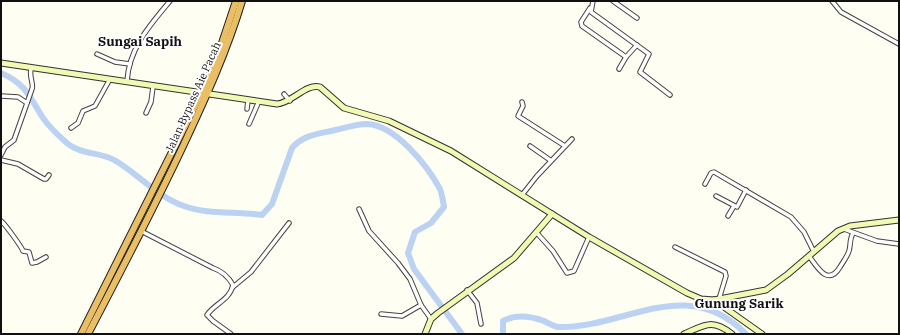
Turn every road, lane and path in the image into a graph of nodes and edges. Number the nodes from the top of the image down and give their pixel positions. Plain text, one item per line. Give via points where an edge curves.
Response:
1 (170, 1) edge
2 (236, 1) edge
3 (242, 1) edge
4 (593, 1) edge
5 (613, 1) edge
6 (832, 1) edge
7 (591, 8) junction
8 (637, 18) dead end
9 (899, 44) edge
10 (637, 45) junction
11 (97, 54) dead end
12 (626, 58) junction
13 (1, 63) edge
14 (130, 64) junction
15 (31, 69) junction
16 (619, 69) dead end
17 (110, 79) junction
18 (127, 81) junction
19 (153, 86) junction
20 (205, 93) junction
21 (284, 94) dead end
22 (670, 95) dead end
23 (1, 96) edge
24 (248, 100) junction
25 (27, 101) junction
26 (259, 101) junction
27 (290, 101) junction
28 (522, 102) dead end
29 (247, 109) dead end
30 (146, 113) dead end
31 (249, 124) dead end
32 (71, 128) dead end
33 (572, 139) dead end
34 (530, 146) dead end
35 (565, 146) junction
36 (1, 155) edge
37 (1, 160) edge
38 (550, 160) junction
39 (49, 175) dead end
40 (705, 184) dead end
41 (746, 190) junction
42 (522, 195) junction
43 (716, 196) dead end
44 (734, 206) junction
45 (359, 209) dead end
46 (552, 214) junction
47 (728, 216) dead end
48 (899, 220) edge
49 (1, 221) edge
50 (289, 223) dead end
51 (843, 228) junction
52 (141, 231) junction
53 (536, 232) junction
54 (853, 233) junction
55 (589, 237) junction
56 (899, 244) edge
57 (675, 247) dead end
58 (814, 252) junction
59 (809, 256) junction
60 (46, 257) dead end
61 (233, 287) junction
62 (467, 290) junction
63 (716, 300) junction
64 (421, 305) junction
65 (381, 314) dead end
66 (431, 319) junction
67 (481, 324) dead end
68 (81, 334) edge
69 (88, 334) edge
70 (231, 334) edge
71 (426, 334) edge
72 (684, 334) edge
73 (732, 334) edge
74 (762, 334) edge

1 - 14 street via 138,42
2 - 20 highway, Jalan Bypass Aie Pacah
3 - 20 highway, Jalan Bypass Aie Pacah via 225,53
4 - 7 street
5 - 8 street
6 - 9 street via 841,12
7 - 10 street via 592,12
7 - 12 street via 581,25
10 - 12 street
10 - 22 street via 649,54 640,72
11 - 14 street via 115,62
12 - 16 street
13 - 15 street
14 - 18 street
15 - 17 street
15 - 25 street via 30,78 33,85
17 - 18 street
17 - 32 street via 95,106 83,111 76,125
18 - 19 street
19 - 20 street
19 - 30 street via 151,102
20 - 24 street
20 - 52 highway, Jalan Bypass Aie Pacah
20 - 68 highway, Jalan Bypass Aie Pacah via 161,174
21 - 27 street
23 - 25 street via 18,97
24 - 26 street
24 - 29 street
25 - 36 street via 14,140
26 - 27 street via 277,104
26 - 31 street
27 - 42 street via 310,88 320,87 344,108 410,130 461,157
28 - 35 street via 523,106 518,116
33 - 35 street
34 - 38 street
35 - 38 street
37 - 39 street via 18,164 44,179
38 - 42 street
40 - 41 street via 714,172
41 - 44 street via 738,206
41 - 58 street via 791,217 804,232
42 - 46 street
43 - 44 street
44 - 47 street
45 - 64 street via 369,231 410,279
46 - 53 street
46 - 55 street
48 - 51 street
49 - 60 street via 14,239 21,244 23,251 29,252 32,263
50 - 61 street via 251,272
51 - 54 street
51 - 58 street via 831,235
52 - 61 street via 221,271
52 - 69 highway
53 - 55 street via 553,251 567,273 574,271
53 - 62 street via 514,258
54 - 56 street
54 - 59 street via 849,241 849,252 833,276 823,274
55 - 63 street via 695,297
57 - 63 street via 725,272 726,276
58 - 59 street
59 - 63 street via 769,289
61 - 70 street via 222,302 207,315
62 - 66 street
62 - 67 street via 477,303
63 - 74 street
64 - 65 street via 401,316
64 - 66 street
66 - 71 street
72 - 73 street via 713,323

